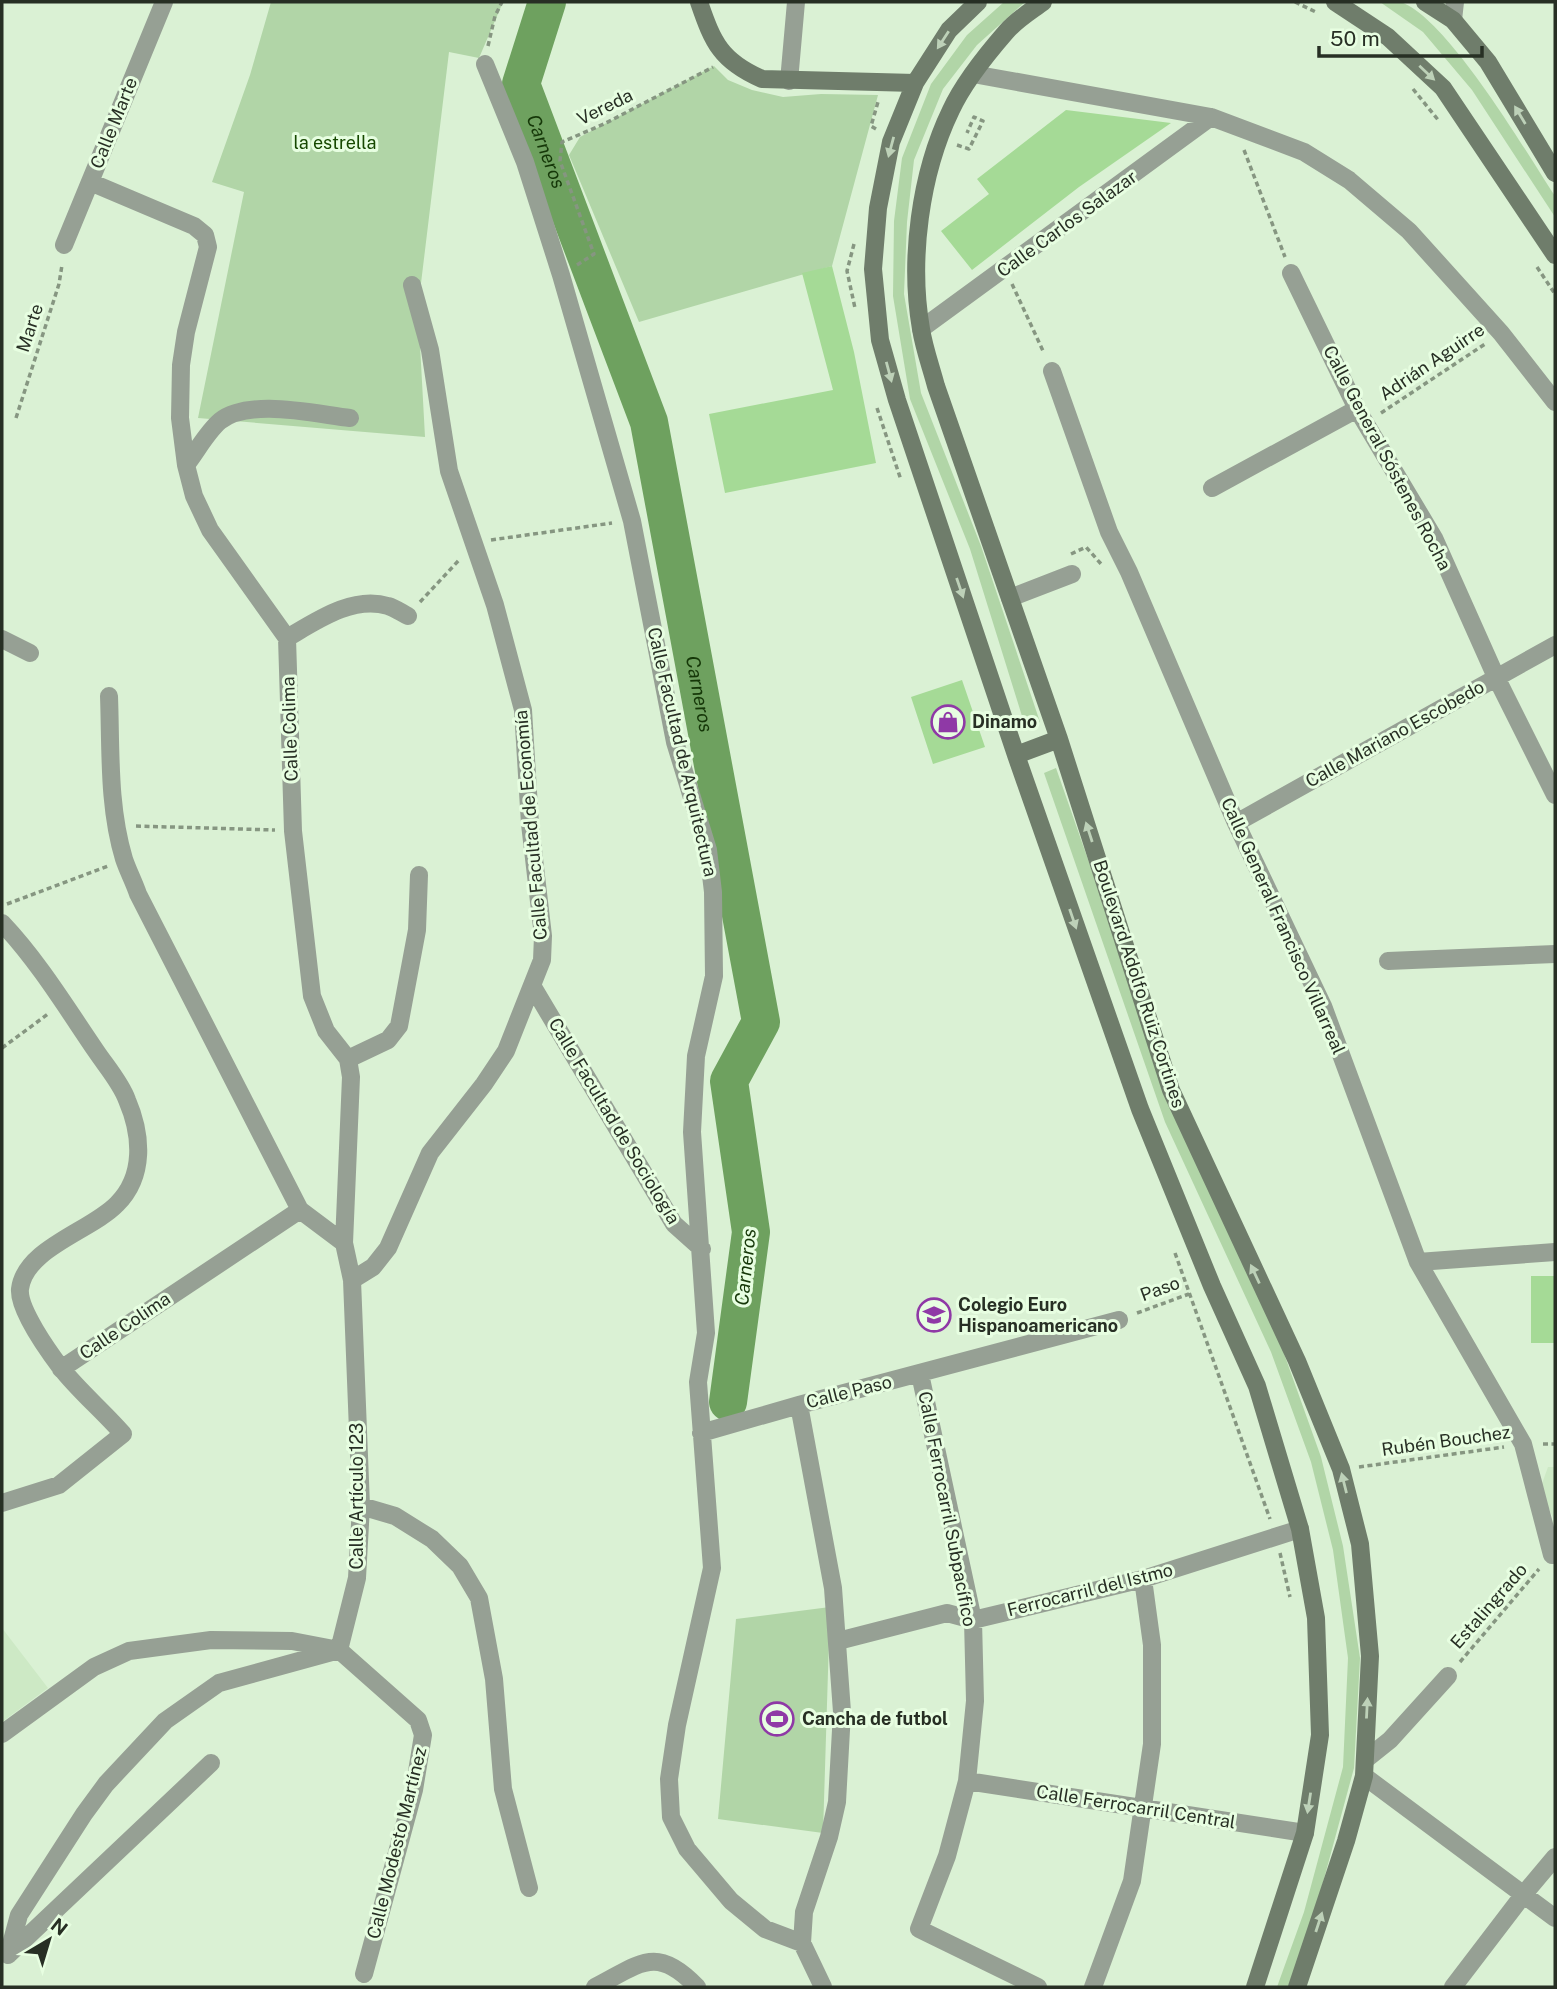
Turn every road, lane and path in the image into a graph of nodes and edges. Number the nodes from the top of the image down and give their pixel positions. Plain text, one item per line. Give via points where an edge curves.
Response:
1 (164, 2) edge
2 (502, 2) edge
3 (699, 2) edge
4 (796, 2) edge
5 (978, 2) edge
6 (1043, 2) edge
7 (1295, 2) edge
8 (1335, 2) edge
9 (1425, 2) edge
10 (1455, 2) edge
11 (1327, 19) dead end
12 (1453, 20) junction
13 (725, 57) junction
14 (485, 64) joint
15 (973, 74) junction
16 (789, 80) junction
17 (884, 82) junction
18 (1407, 82) dead end
19 (915, 83) junction
20 (883, 107) dead end
21 (1211, 117) junction
22 (1442, 124) dead end
23 (1234, 125) junction
24 (968, 133) dead end
25 (939, 139) junction
26 (1555, 173) edge
27 (90, 183) junction
28 (64, 245) joint
29 (594, 254) dead end
30 (1555, 255) edge
31 (1533, 260) dead end
32 (1006, 269) junction
33 (1291, 273) joint
34 (412, 285) dead end
35 (1555, 294) edge
36 (921, 329) junction
37 (1501, 333) junction
38 (1052, 371) joint
39 (1555, 402) edge
40 (1357, 409) junction
41 (1378, 415) dead end
42 (16, 418) dead end
43 (350, 418) dead end
44 (186, 465) junction
45 (1212, 488) dead end
46 (632, 521) junction
47 (1109, 531) junction
48 (475, 542) junction
49 (1072, 575) joint
50 (1010, 598) junction
51 (408, 617) joint
52 (287, 638) junction
53 (2, 639) edge
54 (1555, 645) edge
55 (30, 653) dead end
56 (1496, 677) junction
57 (109, 696) dead end
58 (1059, 739) junction
59 (1016, 755) junction
60 (1555, 795) edge
61 (1236, 823) junction
62 (117, 826) junction
63 (293, 831) junction
64 (124, 859) junction
65 (419, 875) dead end
66 (2, 906) edge
67 (2, 923) edge
68 (1555, 954) edge
69 (1388, 961) dead end
70 (533, 987) junction
71 (64, 1003) junction
72 (2, 1048) edge
73 (348, 1059) junction
74 (300, 1210) junction
75 (344, 1243) junction
76 (702, 1249) junction
77 (1555, 1252) edge
78 (1418, 1262) junction
79 (352, 1280) junction
80 (1212, 1286) junction
81 (1119, 1320) joint
82 (61, 1369) junction
83 (920, 1374) junction
84 (799, 1405) junction
85 (707, 1431) junction
86 (1524, 1444) junction
87 (1555, 1444) edge
88 (1341, 1469) junction
89 (2, 1503) edge
90 (361, 1506) junction
91 (1300, 1530) junction
92 (1552, 1555) joint
93 (1143, 1579) junction
94 (972, 1620) junction
95 (838, 1641) junction
96 (339, 1650) junction
97 (1448, 1676) joint
98 (2, 1734) edge
99 (211, 1763) dead end
100 (1364, 1768) junction
101 (967, 1781) junction
102 (1144, 1809) junction
103 (1305, 1833) junction
104 (1555, 1857) edge
105 (529, 1888) dead end
106 (1524, 1894) junction
107 (1555, 1918) edge
108 (802, 1943) junction
109 (5, 1958) edge
110 (364, 1974) dead end
111 (595, 1987) edge
112 (697, 1987) edge
113 (823, 1987) edge
114 (1038, 1987) edge
115 (1093, 1987) edge
116 (1255, 1987) edge
117 (1297, 1987) edge
118 (1453, 1987) edge

1 - 27 street, Calle Marte
2 - 14 path
3 - 13 main road via 710,36
4 - 16 street
5 -> 19 main road, Boulevard Adolfo Ruiz Cortines via 949,30
6 - 15 main road, Boulevard Adolfo Ruiz Cortines via 1008,30
7 - 11 path
8 -> 30 main road via 1388,37 1443,88
9 - 12 main road
10 - 12 street
26 -> 12 main road via 1488,62
13 - 16 main road via 762,79
13 - 29 path, Vereda via 718,65 562,142 560,161
14 - 46 street, Calle Facultad de Arquitectura via 525,162
15 - 21 street
15 - 25 main road, Boulevard Adolfo Ruiz Cortines
16 - 17 main road
17 - 19 main road
17 - 20 path via 871,126 876,129
18 - 22 path
19 -> 59 main road, Boulevard Adolfo Ruiz Cortines via 891,142 878,208 873,269 880,340
21 - 23 street
21 - 32 street, Calle Carlos Salazar
23 - 33 path
23 - 37 street via 1304,152 1349,180 1409,231
24 - 25 path via 974,117 984,121 969,149
25 - 36 main road, Boulevard Adolfo Ruiz Cortines via 922,206 917,264
27 - 28 street, Calle Marte
27 - 44 street via 194,226 205,235 208,247 181,366 180,418
28 - 42 path, Marte via 59,284
31 - 35 path
32 - 36 street, Calle Carlos Salazar
32 - 38 path
33 - 40 street, Calle General Sóstenes Rocha
34 - 48 street, Calle Facultad de Economía via 430,350 449,471
36 - 50 main road, Boulevard Adolfo Ruiz Cortines via 936,386
37 - 39 street
37 - 41 path, Adrián Aguirre
38 - 47 street, Calle General Francisco Villarreal
40 - 45 street
40 - 56 street, Calle General Sóstenes Rocha via 1434,537
43 - 44 street via 239,411 220,422
44 - 52 street via 210,530
46 - 48 path
46 - 76 street, Calle Facultad de Arquitectura via 676,742 708,850 713,892 714,976 696,1056 692,1132
47 - 49 path via 1094,541 1103,566 1086,547 1067,556
47 - 61 street, Calle General Francisco Villarreal
48 - 51 path
48 - 70 street, Calle Facultad de Economía via 523,710 542,936 542,960
49 - 50 street
50 - 58 main road, Boulevard Adolfo Ruiz Cortines
51 - 52 street via 388,606 368,604 333,611
52 - 63 street, Calle Colima
53 - 55 street
54 - 56 street, Calle Mariano Escobedo
56 - 60 street, Calle General Sóstenes Rocha
56 - 61 street, Calle Mariano Escobedo
57 - 62 street
58 - 59 main road
88 -> 58 main road, Boulevard Adolfo Ruiz Cortines via 1297,1361 1171,1090
59 -> 80 main road, Boulevard Adolfo Ruiz Cortines via 1140,1109
61 - 78 street, Calle General Francisco Villarreal via 1323,1006
62 - 63 path
62 - 64 street
63 - 73 street, Calle Colima via 312,996 326,1031
64 - 66 path
64 - 74 street
65 - 73 street via 417,930 399,1026 388,1040
67 - 71 street, Calle Colima
68 - 69 street
70 - 76 street, Calle Facultad de Sociología via 674,1224
70 - 79 street, Calle Facultad de Economía via 506,1051 430,1153 388,1248 373,1267
71 - 72 path
71 - 82 street, Calle Colima via 127,1099 139,1158 132,1184 116,1205 36,1259 24,1274 23,1308
73 - 75 street
74 - 75 street
74 - 82 street, Calle Colima
75 - 79 street, Calle Artículo 123
76 - 85 street, Calle Facultad de Arquitectura via 706,1333 698,1382
77 - 78 street
78 - 86 street, Calle General Francisco Villarreal
79 - 90 street, Calle Artículo 123
80 - 81 path, Paso
80 - 91 main road, Boulevard Adolfo Ruiz Cortines via 1257,1386
81 - 83 street, Calle Paso
82 - 89 street via 123,1434 59,1485
83 - 84 street, Calle Paso
83 - 94 street, Calle Ferrocarril Subpacífico
84 - 85 street, Calle Paso
84 - 95 street via 833,1588
85 - 108 street, Calle Facultad de Arquitectura via 712,1567 677,1725 669,1779 671,1817 687,1849 731,1901 765,1929
86 - 87 path, Rubén Bouchez
86 - 88 path, Rubén Bouchez
86 - 92 street, Calle General Francisco Villarreal
100 -> 88 main road, Boulevard Adolfo Ruiz Cortines via 1370,1656 1360,1544
90 - 96 street, Calle Artículo 123 via 357,1578
90 - 105 street via 395,1516 432,1539 460,1566 479,1598 494,1679 503,1788
91 - 93 street, Ferrocarril del Istmo
91 -> 103 main road, Boulevard Adolfo Ruiz Cortines via 1316,1618 1320,1735
92 - 97 path, Estalingrado
93 - 94 street, Ferrocarril del Istmo
93 - 102 street via 1152,1645 1152,1744
94 - 95 street, Ferrocarril del Istmo via 947,1614
94 - 101 street, Calle Ferrocarril Subpacífico via 975,1701
95 - 108 street via 842,1712 837,1802 804,1912
96 - 98 street via 292,1641 211,1640 129,1651 94,1667
96 - 109 street via 219,1683 165,1721 84,1814 19,1915
96 - 110 street, Calle Modesto Martínez via 418,1720 423,1735 414,1790
97 - 100 street
99 - 109 street
100 - 106 street
117 -> 100 main road, Boulevard Adolfo Ruiz Cortines via 1346,1841
101 - 102 street, Calle Ferrocarril Central
101 - 114 street, Calle Ferrocarril Subpacífico via 947,1856 919,1930
102 - 103 street, Calle Ferrocarril Central
102 - 115 street via 1132,1881
103 - 116 main road, Boulevard Adolfo Ruiz Cortines
104 - 106 street
106 - 107 street
106 - 118 street
108 - 113 street
111 - 112 street via 646,1960 664,1962

